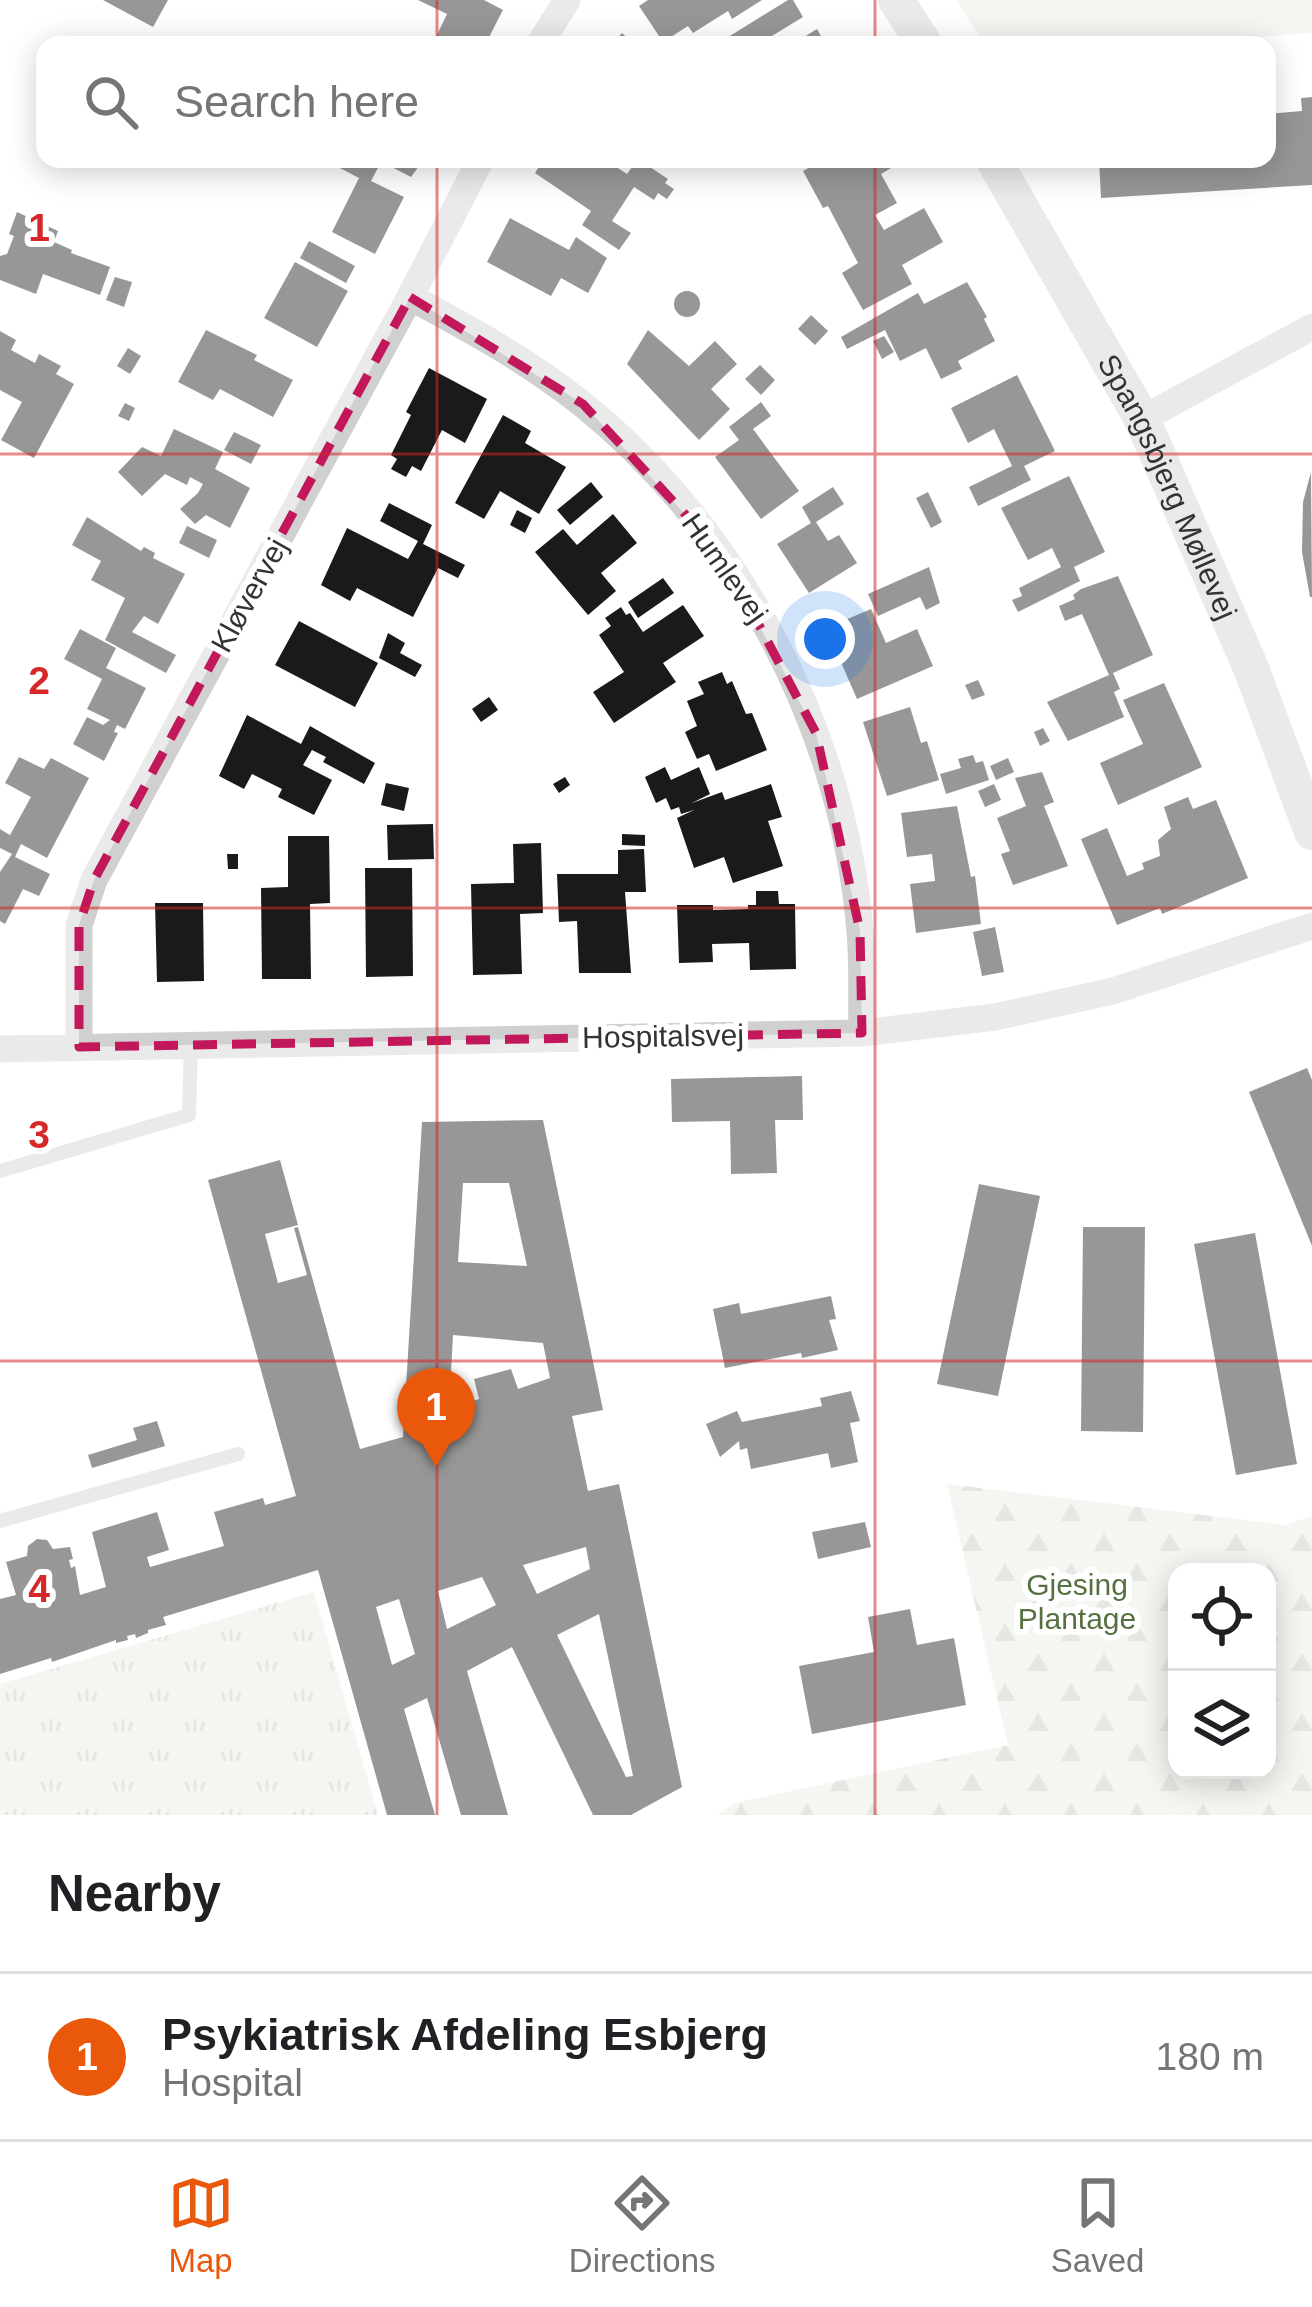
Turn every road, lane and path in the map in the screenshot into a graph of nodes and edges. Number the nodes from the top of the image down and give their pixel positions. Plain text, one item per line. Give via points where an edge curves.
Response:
1 (567, 0) edge
2 (896, 0) edge
3 (545, 36) edge
4 (919, 36) edge
5 (476, 168) edge
6 (998, 168) edge
7 (410, 297) junction
8 (1312, 328) edge
9 (1142, 419) junction
10 (1312, 832) edge
11 (1312, 926) edge
12 (862, 1033) junction
13 (191, 1044) junction
14 (79, 1047) junction
15 (0, 1049) edge
16 (0, 1171) edge
17 (238, 1454) dead end
18 (0, 1522) edge

1 - 3 street
2 - 4 street
5 - 7 street, Kløvervej
6 - 9 street, Spangsbjerg Møllevej
7 - 12 street, Humlevej via 500,345 583,404 657,474 721,553 774,640 816,733 844,830 860,931
7 - 14 street, Kløvervej via 94,880 79,925
8 - 9 street
9 - 10 street, Spangsbjerg Møllevej via 1252,668
11 - 12 street, Hospitalsvej via 1113,991 994,1017
12 - 13 street, Hospitalsvej
13 - 14 street, Hospitalsvej
13 - 16 lane via 189,1115
14 - 15 street, Hospitalsvej
17 - 18 lane

